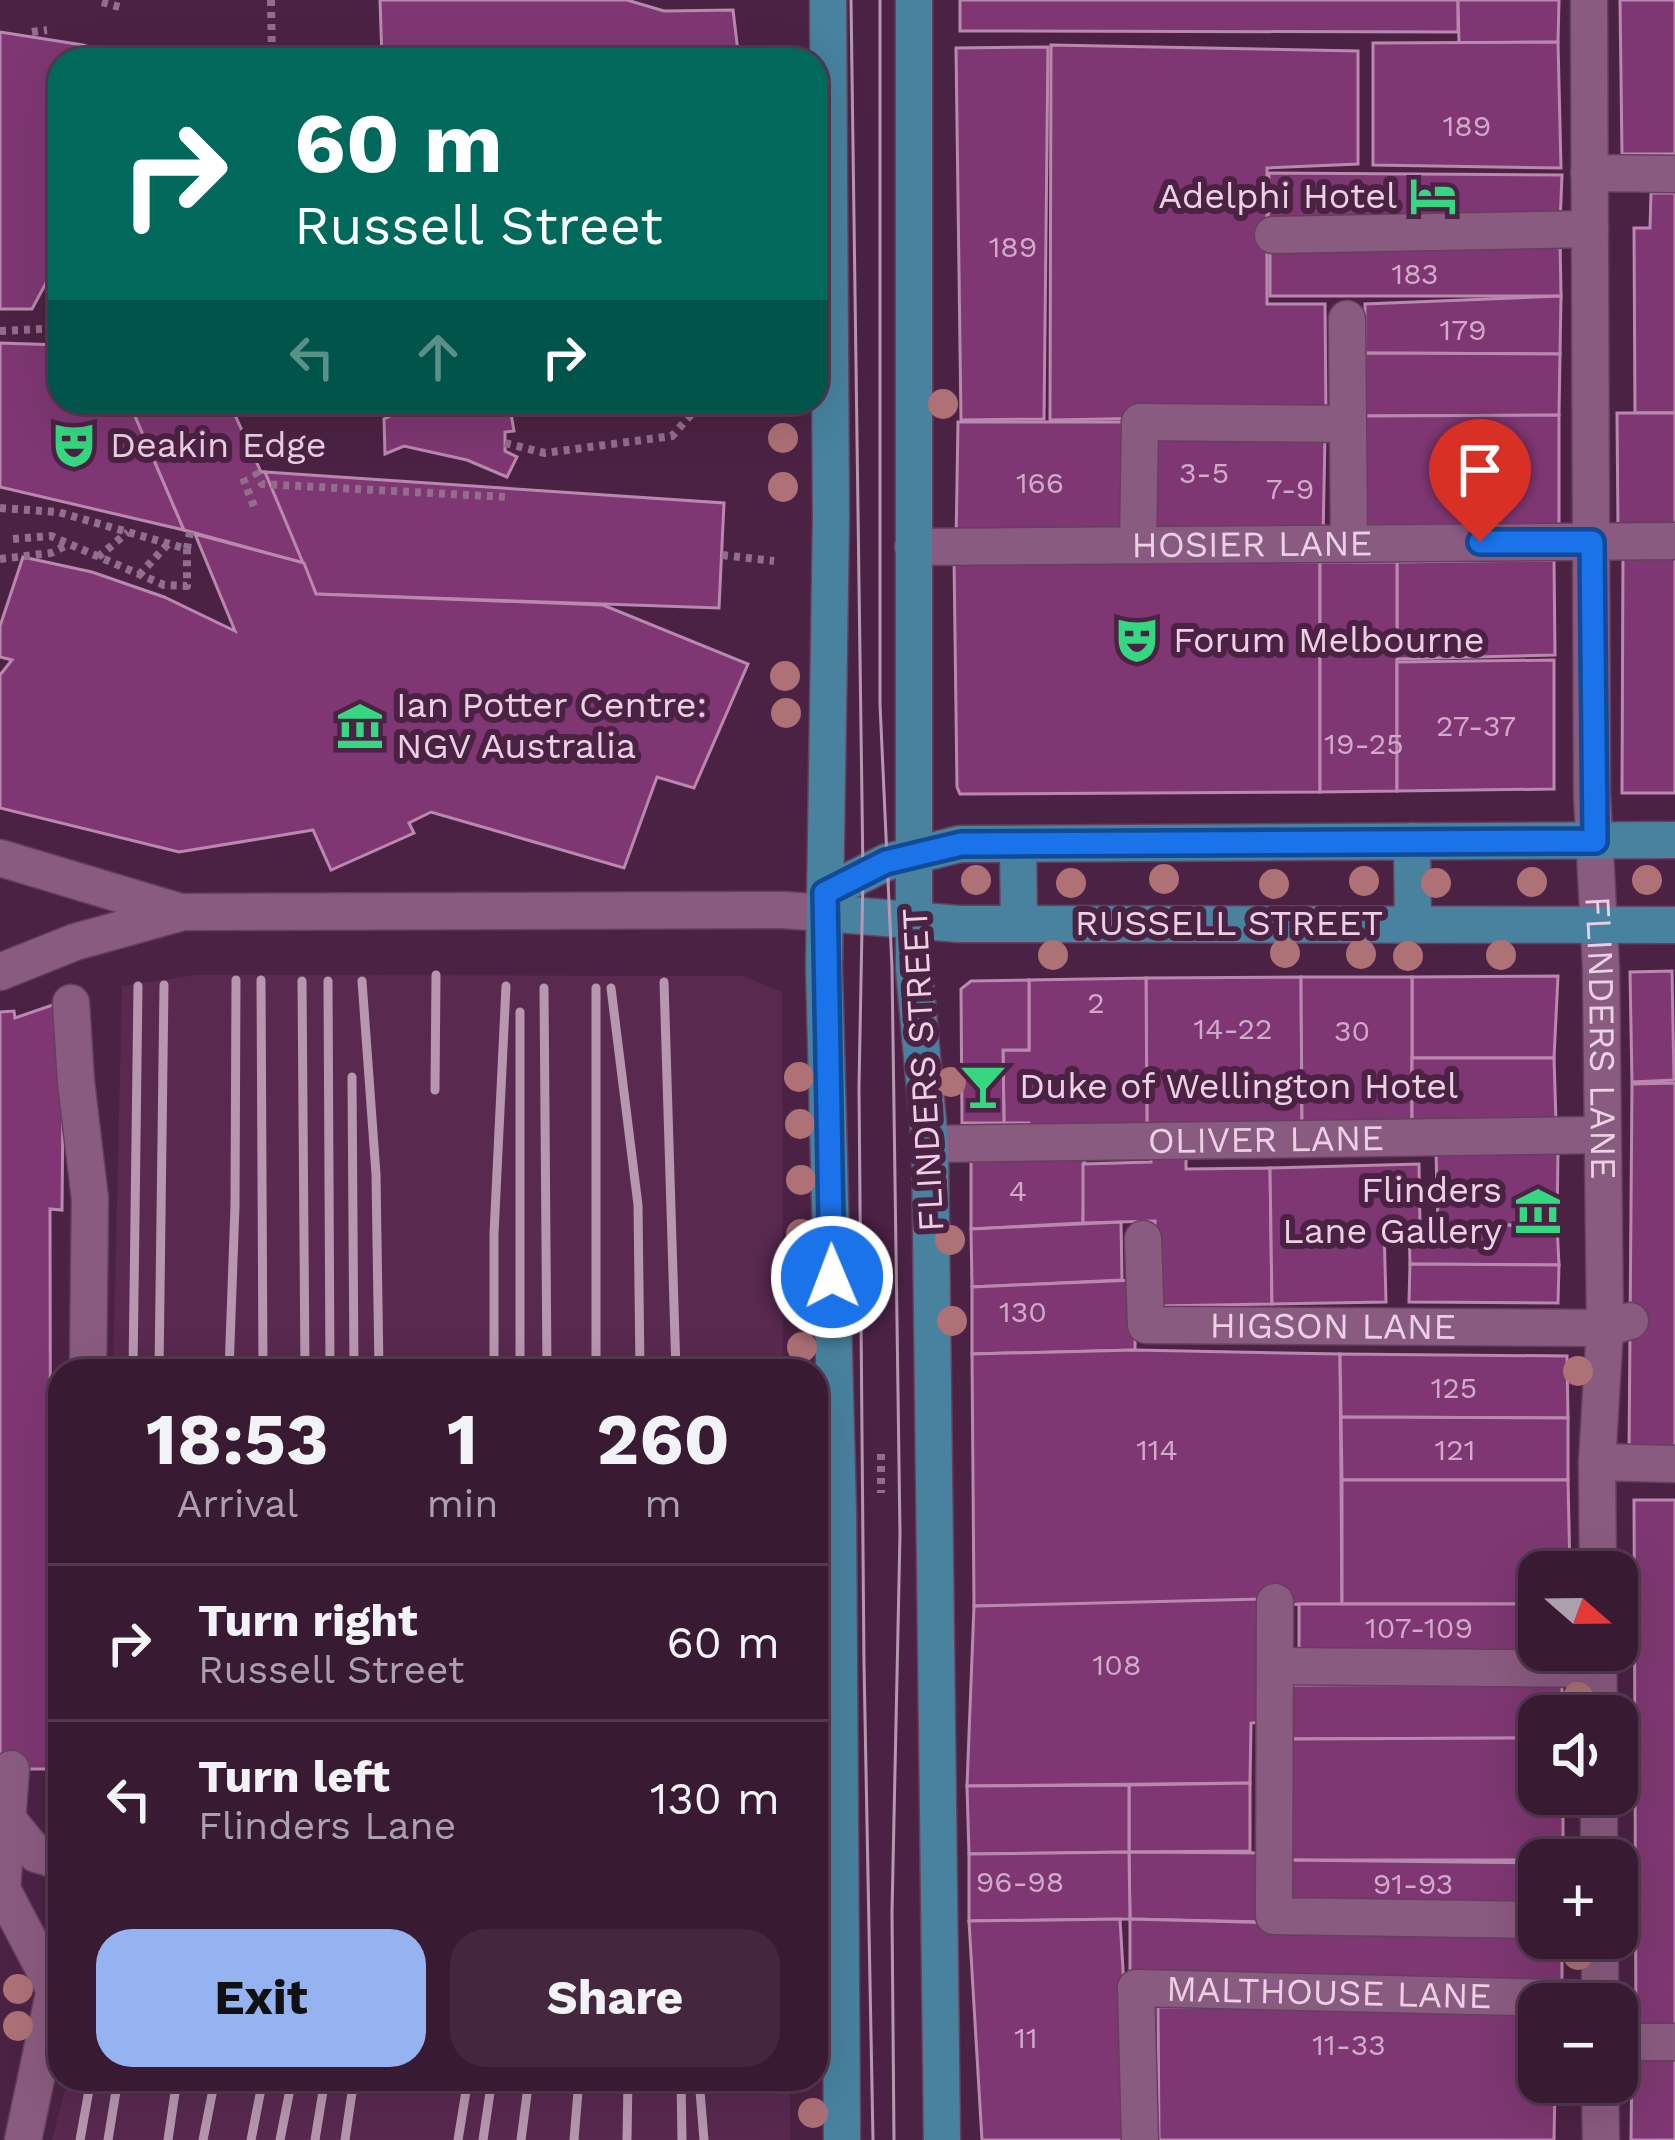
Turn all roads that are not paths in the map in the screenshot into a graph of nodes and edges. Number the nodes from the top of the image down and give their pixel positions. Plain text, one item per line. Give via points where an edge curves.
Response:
1 (828, 0) edge
2 (914, 0) edge
3 (1589, 0) edge
4 (1589, 173) junction
5 (1675, 174) edge
6 (1590, 230) junction
7 (1274, 236) dead end
8 (1347, 319) dead end
9 (1348, 424) junction
10 (1675, 541) edge
11 (1349, 542) junction
12 (1592, 542) junction
13 (1138, 544) junction
14 (913, 547) junction
15 (1675, 840) edge
16 (1412, 841) junction
17 (1595, 841) junction
18 (1018, 844) junction
19 (914, 854) junction
20 (0, 858) edge
21 (825, 903) junction
22 (183, 913) junction
23 (915, 920) junction
24 (1019, 923) junction
25 (1413, 923) junction
26 (1599, 925) junction
27 (1675, 925) edge
28 (0, 972) edge
29 (71, 1003) dead end
30 (1602, 1135) junction
31 (930, 1144) junction
32 (1143, 1239) dead end
33 (1618, 1324) junction
34 (88, 1359) edge
35 (1597, 1462) junction
36 (1675, 1464) edge
37 (1598, 1551) edge
38 (1274, 1602) dead end
39 (1518, 1661) edge
40 (1275, 1666) junction
41 (11, 1769) dead end
42 (20, 1843) edge
43 (1518, 1920) edge
44 (48, 1964) edge
45 (1518, 2000) edge
46 (48, 2025) edge
47 (1638, 2042) edge
48 (1675, 2042) edge
49 (1600, 2103) edge
50 (23, 2140) edge
51 (842, 2140) edge
52 (942, 2140) edge
53 (1140, 2140) edge
54 (1601, 2140) edge

1 - 21 main road
2 - 14 main road, FLINDERS STREET
3 - 4 street, FLINDERS LANE
4 - 5 street
4 - 6 street, FLINDERS LANE
6 - 7 street
6 - 12 street, FLINDERS LANE
8 - 9 street
9 - 11 street
9 - 13 street via 1140,422
10 - 12 street, HOSIER LANE
11 - 12 street, HOSIER LANE
11 - 13 street, HOSIER LANE
12 - 17 street, FLINDERS LANE
13 - 14 street, HOSIER LANE
14 - 19 main road, FLINDERS STREET
15 - 17 main road
16 - 17 main road
16 - 18 main road
16 - 25 main road
17 - 26 street, FLINDERS LANE
18 - 19 main road
18 - 24 main road
19 - 21 main road via 886,862
19 - 23 main road, FLINDERS STREET
20 - 22 street, RUSSELL STREET
21 - 22 street, RUSSELL STREET via 783,910
21 - 23 main road, RUSSELL STREET
21 - 51 main road
22 - 28 street, RUSSELL STREET
23 - 24 main road, RUSSELL STREET
23 - 31 main road, FLINDERS STREET
24 - 25 main road, RUSSELL STREET
25 - 26 main road, RUSSELL STREET
26 - 27 main road, RUSSELL STREET
26 - 30 street, FLINDERS LANE
29 - 34 street via 90,1199
30 - 31 street, OLIVER LANE
30 - 33 street, FLINDERS LANE
31 - 52 main road, FLINDERS STREET
32 - 33 street, HIGSON LANE via 1145,1325
33 - 35 street, FLINDERS LANE
35 - 36 street
35 - 37 street, FLINDERS LANE
38 - 40 street
39 - 40 street
40 - 43 street via 1274,1916
41 - 42 street
42 - 44 street via 1,1877 6,1900
45 - 53 street, MALTHOUSE LANE via 1136,1988
46 - 50 street
47 - 48 street
49 - 54 street

